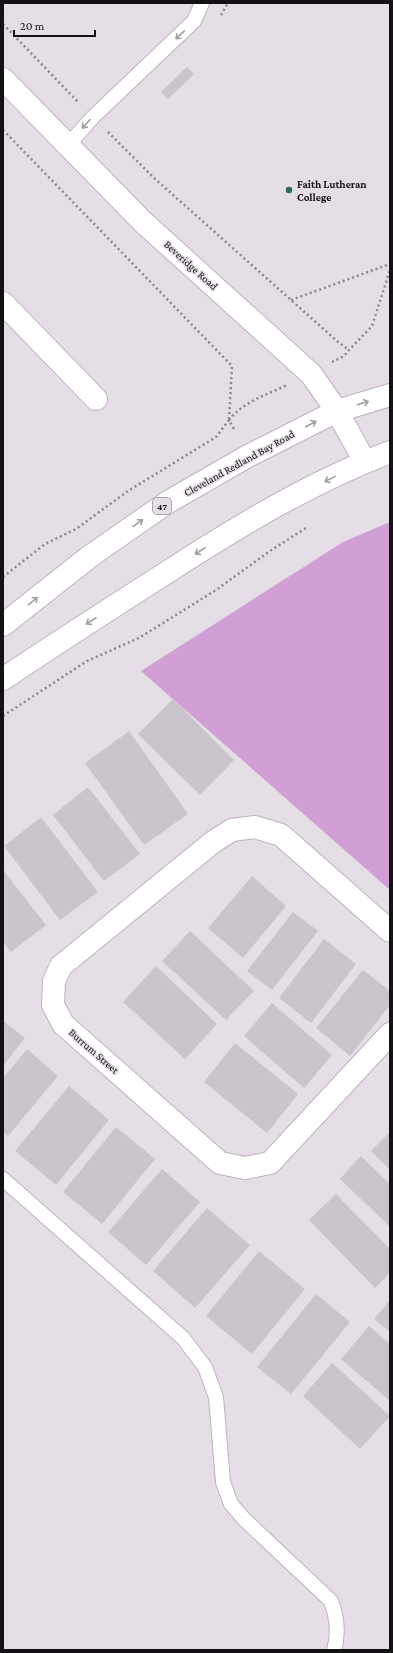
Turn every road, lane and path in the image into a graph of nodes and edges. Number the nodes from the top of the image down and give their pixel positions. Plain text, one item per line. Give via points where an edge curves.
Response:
1 (202, 3) edge
2 (3, 24) edge
3 (3, 79) edge
4 (93, 117) junction
5 (3, 130) edge
6 (68, 145) junction
7 (390, 264) edge
8 (291, 300) junction
9 (3, 303) edge
10 (348, 350) dead end
11 (390, 395) edge
12 (96, 399) dead end
13 (336, 412) junction
14 (229, 420) junction
15 (235, 431) dead end
16 (390, 452) edge
17 (365, 462) junction
18 (306, 528) dead end
19 (3, 577) edge
20 (3, 625) edge
21 (3, 679) edge
22 (3, 716) edge
23 (390, 931) edge
24 (390, 1034) edge
25 (3, 1179) edge
26 (334, 1650) edge

1 -> 4 lane via 194,22
2 - 4 path
3 - 6 main road, Beveridge Road
4 -> 6 lane
4 - 8 path via 153,177
5 - 14 path via 232,366
6 - 13 main road, Beveridge Road via 143,222 310,374
7 - 8 path
8 - 10 path
9 - 12 main road
13 -> 11 main road, Cleveland Redland Bay Road / 47
13 - 17 main road, Beveridge Road
20 -> 13 main road, Cleveland Redland Bay Road / 47 via 89,557 168,502 248,456
14 - 15 path
14 - 19 path via 216,437 128,491 76,529 44,544
16 - 17 main road
17 -> 21 main road via 233,530
18 - 22 path via 216,590 139,638 87,661
23 - 24 main road, Burrum Street via 281,835 255,827 232,830 213,842 61,966 54,981 53,1004 63,1024 220,1163 245,1168 270,1163
25 - 26 lane via 183,1338 205,1368 216,1397 223,1482 231,1504 331,1601 336,1616 337,1641

